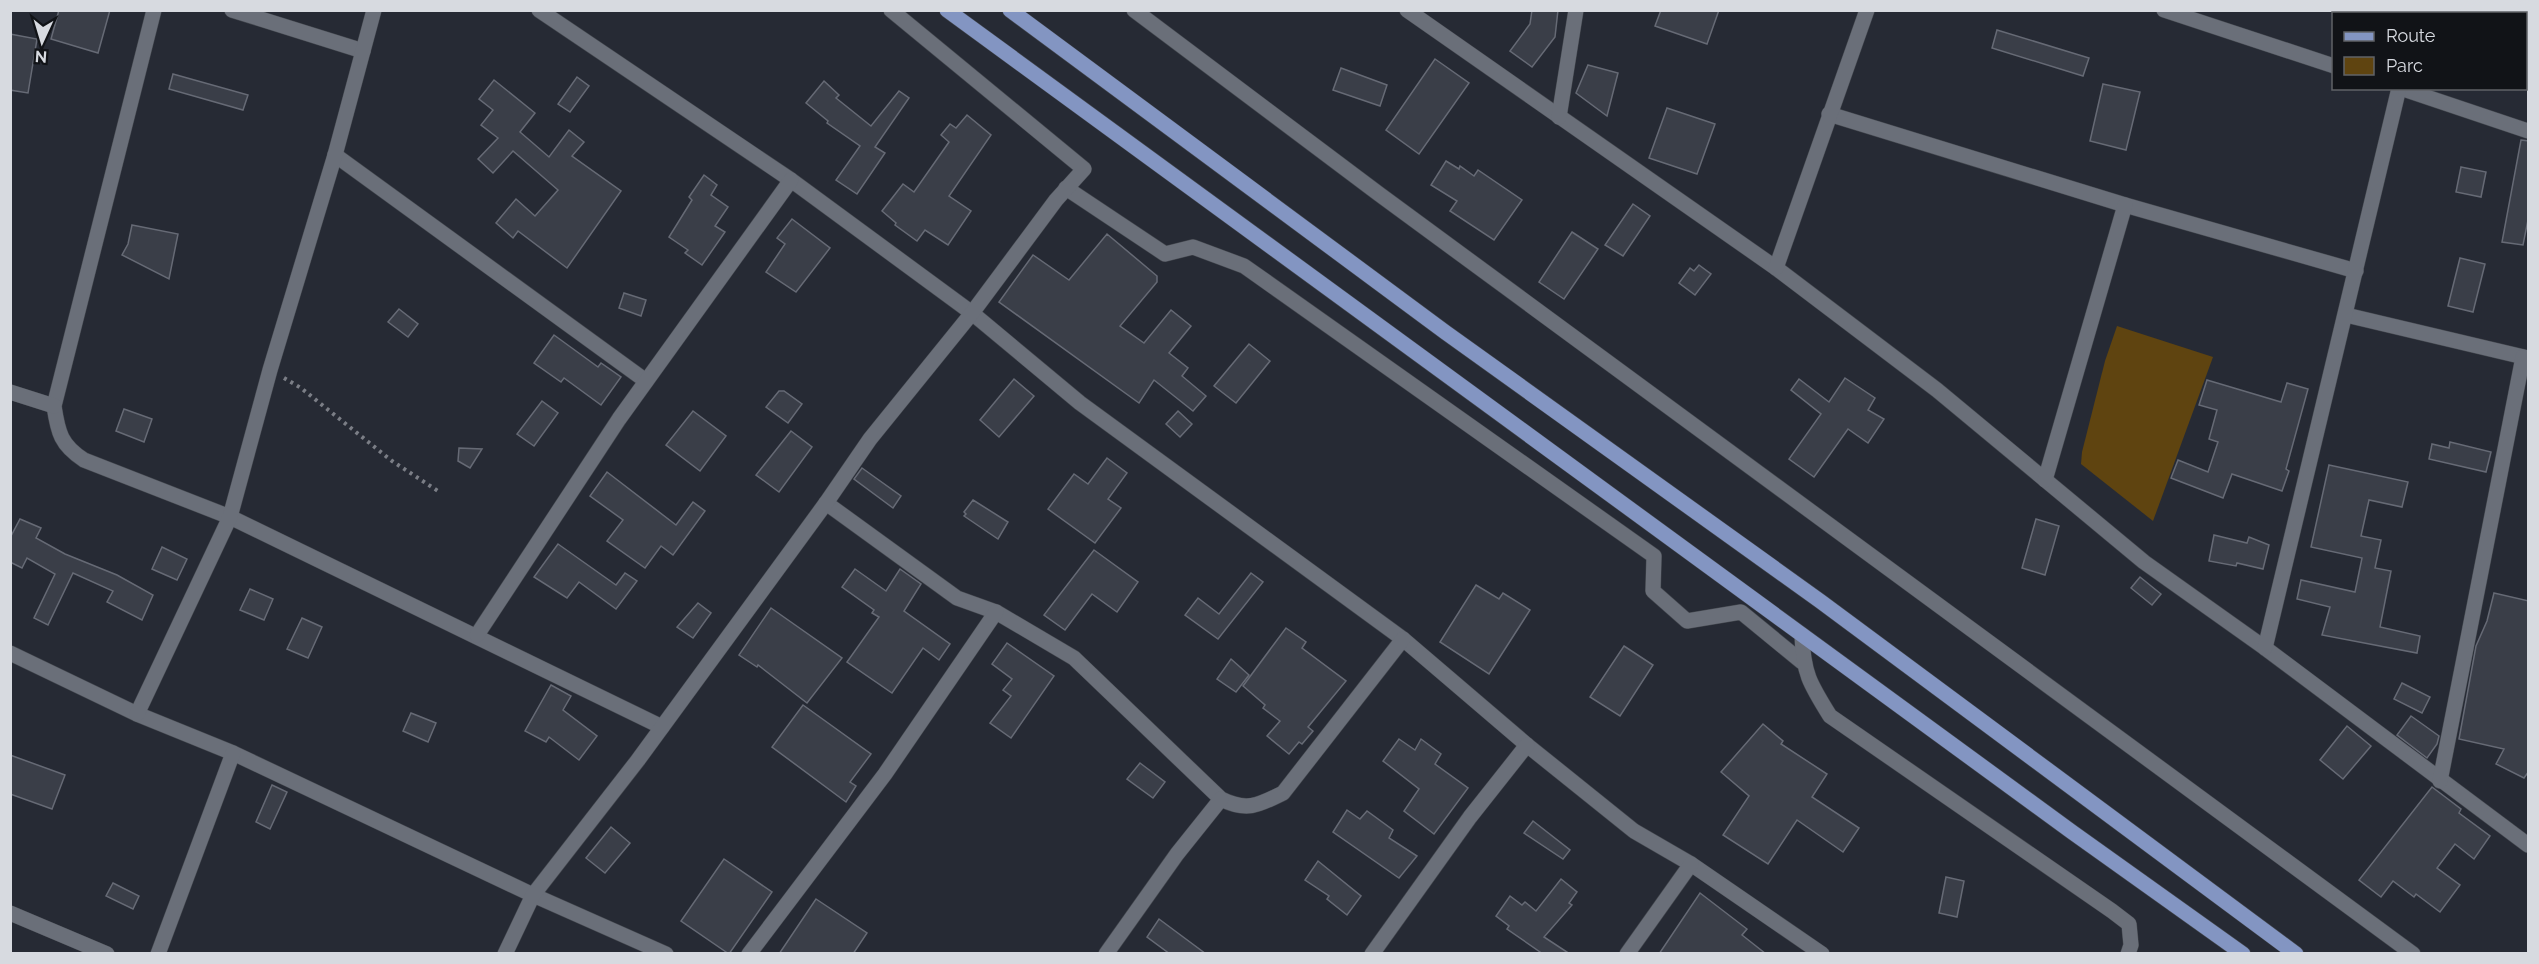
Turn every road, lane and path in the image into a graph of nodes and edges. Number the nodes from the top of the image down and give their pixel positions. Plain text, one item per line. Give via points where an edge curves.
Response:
1 (154, 10) edge
2 (232, 10) edge
3 (374, 10) edge
4 (539, 10) edge
5 (891, 10) edge
6 (946, 10) edge
7 (1010, 10) edge
8 (1134, 10) edge
9 (1407, 10) edge
10 (1576, 10) edge
11 (1867, 10) edge
12 (2164, 10) edge
13 (363, 51) junction
14 (2332, 65) edge
15 (2400, 90) edge
16 (2406, 90) edge
17 (1829, 114) junction
18 (1559, 117) junction
19 (2529, 131) edge
20 (335, 155) junction
21 (791, 180) junction
22 (1066, 188) junction
23 (2125, 205) junction
24 (1776, 268) junction
25 (2356, 271) junction
26 (972, 313) junction
27 (2346, 315) junction
28 (2526, 358) edge
29 (270, 370) junction
30 (646, 381) junction
31 (10, 392) edge
32 (54, 406) junction
33 (2045, 480) junction
34 (438, 490) dead end
35 (826, 503) junction
36 (230, 517) junction
37 (996, 612) junction
38 (1802, 634) junction
39 (477, 635) junction
40 (1403, 639) junction
41 (2265, 648) junction
42 (10, 653) edge
43 (1802, 662) junction
44 (137, 714) junction
45 (662, 727) junction
46 (1527, 745) junction
47 (233, 753) junction
48 (2440, 781) junction
49 (1221, 800) junction
50 (2529, 844) edge
51 (1691, 864) junction
52 (533, 895) junction
53 (10, 913) edge
54 (107, 954) edge
55 (158, 954) edge
56 (505, 954) edge
57 (666, 954) edge
58 (749, 954) edge
59 (1106, 954) edge
60 (1372, 954) edge
61 (1627, 954) edge
62 (1822, 954) edge
63 (2128, 954) edge
64 (2243, 954) edge
65 (2296, 954) edge
66 (2413, 954) edge

1 - 32 street
2 - 13 street
3 - 13 street
4 - 21 street
5 - 22 street via 1083,169
6 - 38 main road
7 - 65 main road
8 - 66 street
9 - 18 street
10 - 18 street
11 - 17 street
12 - 14 street
13 - 20 street
15 - 25 street
16 - 19 street
17 - 23 street
17 - 24 street
18 - 24 street
20 - 29 street
20 - 30 street
21 - 26 street
21 - 30 street
22 - 26 street
22 - 43 street via 1165,254 1193,247 1244,266 1654,556 1653,591 1687,621 1741,612
23 - 25 street
23 - 33 street
24 - 33 street via 1937,390
25 - 27 street
26 - 35 street via 870,439
26 - 40 street via 1080,403
27 - 28 street
27 - 41 street
28 - 48 street
29 - 34 path via 301,388 392,461
29 - 36 street
30 - 39 street
31 - 32 street
32 - 36 street via 57,427 68,450 84,460
33 - 41 street via 2144,562
35 - 37 street via 957,598
35 - 45 street
36 - 39 street
36 - 44 street
37 - 49 street via 1074,658
37 - 58 street via 885,774
38 - 43 street
38 - 64 main road
39 - 45 street
40 - 46 street
40 - 49 street via 1283,793 1254,806 1236,806
41 - 48 street
42 - 44 street
43 - 63 street via 1830,716 2129,924 2132,945
44 - 47 street
45 - 52 street
46 - 51 street via 1634,831
46 - 60 street
47 - 52 street
47 - 55 street
48 - 50 street
49 - 59 street
51 - 61 street
51 - 62 street
52 - 56 street
52 - 57 street
53 - 54 street

